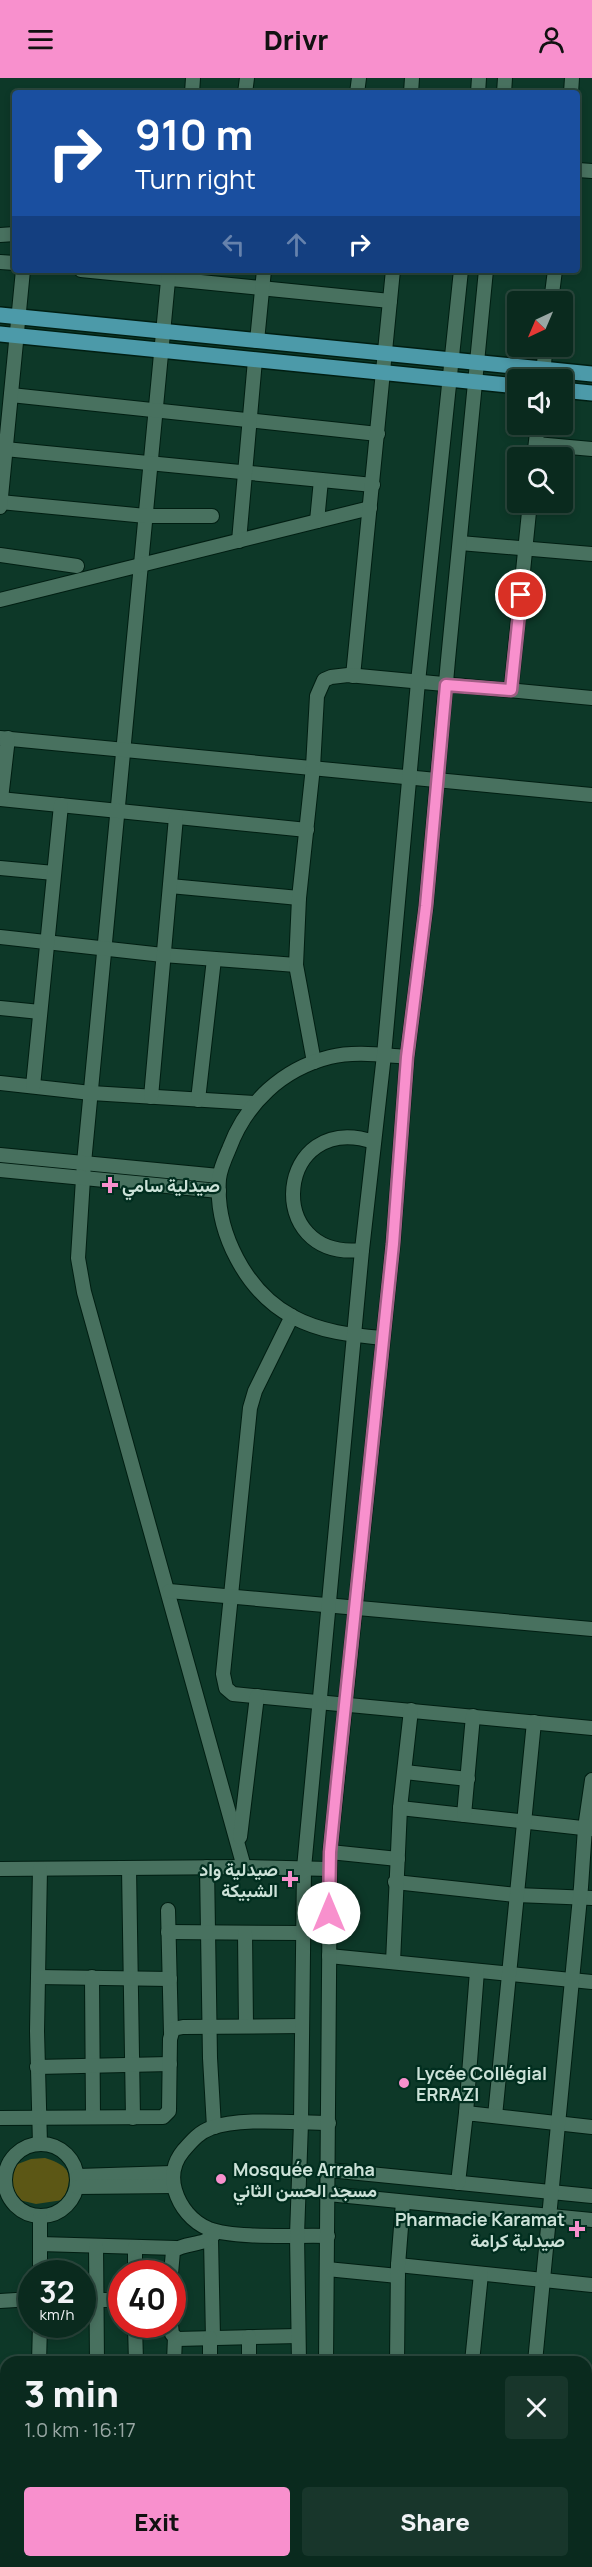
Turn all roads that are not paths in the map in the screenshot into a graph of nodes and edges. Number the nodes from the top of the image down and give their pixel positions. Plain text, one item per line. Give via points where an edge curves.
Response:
1 (23, 273) edge
2 (146, 273) edge
3 (264, 273) edge
4 (393, 273) edge
5 (461, 273) edge
6 (486, 273) edge
7 (555, 273) edge
8 (168, 274) edge
9 (262, 288) junction
10 (552, 291) edge
11 (390, 301) junction
12 (0, 315) edge
13 (18, 317) junction
14 (163, 332) junction
15 (0, 334) edge
16 (16, 336) junction
17 (256, 341) junction
18 (161, 350) junction
19 (386, 354) junction
20 (255, 360) junction
21 (453, 360) junction
22 (477, 362) junction
23 (516, 369) edge
24 (384, 372) junction
25 (573, 374) edge
26 (592, 374) edge
27 (451, 379) junction
28 (476, 381) junction
29 (507, 385) edge
30 (573, 391) edge
31 (592, 393) edge
32 (11, 395) junction
33 (156, 410) junction
34 (250, 420) junction
35 (378, 434) junction
36 (6, 449) junction
37 (573, 450) edge
38 (592, 450) edge
39 (151, 464) junction
40 (245, 473) junction
41 (321, 480) junction
42 (372, 485) junction
43 (0, 502) edge
44 (0, 507) edge
45 (370, 508) junction
46 (529, 513) edge
47 (146, 516) junction
48 (212, 516) dead end
49 (317, 521) junction
50 (239, 541) junction
51 (460, 543) junction
52 (526, 547) junction
53 (592, 554) edge
54 (0, 555) edge
55 (141, 564) junction
56 (77, 567) dead end
57 (0, 600) edge
58 (353, 676) junction
59 (418, 682) junction
60 (446, 685) junction
61 (511, 690) junction
62 (592, 698) edge
63 (4, 738) edge
64 (124, 751) junction
65 (313, 767) junction
66 (409, 777) junction
67 (437, 780) junction
68 (592, 795) edge
69 (0, 799) edge
70 (61, 805) junction
71 (118, 811) junction
72 (176, 817) junction
73 (307, 830) junction
74 (0, 868) edge
75 (54, 873) junction
76 (170, 886) junction
77 (299, 898) junction
78 (0, 937) edge
79 (47, 942) junction
80 (104, 949) junction
81 (163, 955) junction
82 (214, 959) junction
83 (296, 965) junction
84 (0, 1008) edge
85 (40, 1012) junction
86 (384, 1056) junction
87 (407, 1057) junction
88 (314, 1062) junction
89 (0, 1083) edge
90 (33, 1086) junction
91 (91, 1093) junction
92 (151, 1097) junction
93 (198, 1100) junction
94 (254, 1103) junction
95 (374, 1142) junction
96 (0, 1155) edge
97 (84, 1163) junction
98 (0, 1170) edge
99 (219, 1176) junction
100 (84, 1178) junction
101 (219, 1191) junction
102 (362, 1250) junction
103 (292, 1316) junction
104 (354, 1335) junction
105 (382, 1338) junction
106 (169, 1591) junction
107 (232, 1597) junction
108 (327, 1606) junction
109 (356, 1608) junction
110 (592, 1629) edge
111 (256, 1696) junction
112 (318, 1702) junction
113 (346, 1704) junction
114 (411, 1710) junction
115 (473, 1716) junction
116 (534, 1722) junction
117 (592, 1728) edge
118 (405, 1773) junction
119 (468, 1779) junction
120 (592, 1780) edge
121 (400, 1809) junction
122 (464, 1815) junction
123 (524, 1822) junction
124 (589, 1829) edge
125 (238, 1845) junction
126 (330, 1852) junction
127 (398, 1859) junction
128 (207, 1867) junction
129 (244, 1867) junction
130 (129, 1868) junction
131 (304, 1868) junction
132 (0, 1869) edge
133 (40, 1869) junction
134 (330, 1869) junction
135 (395, 1882) junction
136 (516, 1894) junction
137 (586, 1899) edge
138 (168, 1910) dead end
139 (168, 1932) junction
140 (208, 1932) junction
141 (245, 1933) junction
142 (303, 1934) junction
143 (329, 1956) junction
144 (393, 1962) junction
145 (477, 1971) junction
146 (508, 1974) junction
147 (38, 1977) junction
148 (92, 1977) junction
149 (131, 1977) junction
150 (170, 1979) junction
151 (573, 1980) junction
152 (592, 1982) edge
153 (246, 2026) junction
154 (302, 2026) junction
155 (209, 2027) junction
156 (171, 2033) junction
157 (170, 2064) junction
158 (93, 2065) junction
159 (132, 2065) junction
160 (37, 2067) junction
161 (466, 2113) junction
162 (495, 2116) junction
163 (38, 2117) junction
164 (93, 2117) junction
165 (0, 2118) edge
166 (133, 2118) junction
167 (301, 2123) junction
168 (329, 2123) junction
169 (559, 2123) junction
170 (214, 2127) junction
171 (592, 2127) edge
172 (40, 2144) junction
173 (328, 2170) junction
174 (3, 2174) edge
175 (173, 2179) junction
176 (78, 2181) junction
177 (459, 2183) junction
178 (3, 2189) edge
179 (552, 2192) junction
180 (328, 2194) junction
181 (592, 2196) edge
182 (403, 2202) junction
183 (549, 2216) junction
184 (40, 2217) junction
185 (592, 2220) edge
186 (214, 2235) junction
187 (297, 2235) junction
188 (328, 2236) junction
189 (40, 2244) junction
190 (96, 2246) junction
191 (135, 2247) junction
192 (176, 2248) junction
193 (40, 2260) edge
194 (94, 2260) edge
195 (135, 2260) edge
196 (172, 2260) edge
197 (327, 2269) junction
198 (398, 2271) junction
199 (481, 2274) junction
200 (543, 2280) junction
201 (592, 2285) edge
202 (18, 2300) edge
203 (0, 2301) edge
204 (186, 2333) edge
205 (298, 2336) junction
206 (249, 2337) junction
207 (40, 2338) edge
208 (94, 2338) edge
209 (135, 2338) edge
210 (173, 2338) edge
211 (211, 2338) junction
212 (39, 2356) edge
213 (96, 2356) edge
214 (136, 2356) edge
215 (174, 2356) edge
216 (210, 2356) edge
217 (249, 2356) edge
218 (299, 2356) edge
219 (326, 2356) edge
220 (397, 2356) edge
221 (473, 2356) edge
222 (536, 2356) edge
223 (592, 2428) edge
224 (592, 2435) edge

1 - 13 street
2 - 8 street
3 - 9 street
4 - 11 street
5 - 21 street
6 - 22 street
7 - 10 street
8 - 9 street
8 - 14 street
9 - 11 street
9 - 17 street
11 - 19 street
12 - 13 main road
13 - 14 main road
13 - 16 street
14 - 17 main road
14 - 18 street
15 - 16 main road
16 - 18 main road
16 - 32 street
17 - 19 main road
18 - 20 main road
18 - 33 street
19 - 21 main road
19 - 24 street
20 - 24 main road
20 - 34 street
21 - 22 main road
21 - 27 street
22 - 23 main road
22 - 28 street
24 - 27 main road
24 - 35 street
25 - 26 main road
27 - 28 main road
27 - 59 street
28 - 29 main road
28 - 51 street
30 - 31 main road
32 - 33 street
32 - 36 street
33 - 34 street
33 - 39 street
34 - 35 street
34 - 40 street
35 - 42 street
36 - 39 street
36 - 43 street
37 - 38 street
39 - 40 street
39 - 47 street
40 - 41 street
40 - 50 street
41 - 42 street
41 - 49 street
42 - 45 street
43 - 44 street
43 - 47 street
45 - 49 street
45 - 58 street
46 - 52 street
47 - 48 street
47 - 55 street
49 - 50 street
50 - 55 street
51 - 52 street
51 - 60 street
52 - 53 street
52 - 61 street
54 - 56 street
55 - 57 street
55 - 64 street
58 - 59 street
58 - 65 street via 331,677 319,688
59 - 60 street
59 - 66 street
60 - 61 street
60 - 67 street
61 - 62 street
63 - 64 street
63 - 69 street
64 - 65 street
64 - 71 street
65 - 66 street
65 - 73 street
66 - 67 street
66 - 86 street
67 - 68 street
67 - 87 street
69 - 70 street
70 - 71 street
70 - 75 street
71 - 72 street
71 - 80 street
72 - 73 street
72 - 76 street
73 - 77 street
74 - 75 street
75 - 79 street
76 - 77 street
76 - 81 street
77 - 83 street
78 - 79 street
79 - 80 street
79 - 85 street
80 - 81 street
80 - 91 street
81 - 82 street
81 - 92 street
82 - 83 street
82 - 93 street
83 - 88 street
84 - 85 street
85 - 90 street
86 - 87 street
86 - 88 street via 349,1054
86 - 95 street
87 - 105 street
88 - 94 street via 282,1079
89 - 90 street
90 - 91 street
91 - 92 street
91 - 97 street
92 - 93 street
93 - 94 street
94 - 99 street via 234,1135
95 - 102 street
95 - 102 street via 347,1136 321,1143 301,1161 292,1187 295,1214 311,1237 335,1249
96 - 97 street
97 - 99 street
97 - 100 street
98 - 100 street
99 - 101 street
100 - 101 street
100 - 106 street via 80,1274
101 - 103 street via 230,1244 241,1266 260,1291
102 - 104 street
103 - 104 street via 332,1332
103 - 107 street via 250,1408
104 - 105 street
104 - 108 street
105 - 109 street
106 - 107 street
106 - 125 street
107 - 108 street
107 - 111 street via 224,1683 233,1694
108 - 109 street
108 - 112 street
109 - 110 street
109 - 113 street
111 - 112 street
111 - 125 street
112 - 113 street
112 - 131 street
113 - 114 street
113 - 126 street
114 - 115 street
114 - 118 street
115 - 116 street
115 - 119 street
116 - 117 street
116 - 123 street
118 - 119 street
118 - 121 street
119 - 122 street
120 - 124 street
121 - 122 street
121 - 127 street
122 - 123 street
123 - 124 street
123 - 136 street
124 - 137 street
125 - 129 street
126 - 127 street
126 - 134 street
127 - 135 street
128 - 129 street
128 - 130 street
128 - 140 street
129 - 131 street
130 - 133 street
130 - 149 street
131 - 134 street
131 - 142 street
132 - 133 street
133 - 147 street
134 - 143 street
135 - 136 street
135 - 144 street
136 - 137 street
136 - 146 street
137 - 151 street
138 - 139 street
139 - 140 street
139 - 150 street
140 - 141 street
140 - 155 street
141 - 142 street
141 - 153 street
142 - 154 street
143 - 144 street
143 - 168 street
144 - 145 street
145 - 146 street
145 - 161 street
146 - 151 street
146 - 162 street
147 - 148 street
147 - 160 street
148 - 149 street
148 - 158 street
149 - 150 street
149 - 159 street
150 - 156 street
151 - 152 street
151 - 169 street
153 - 154 street
153 - 155 street
154 - 167 street
155 - 156 street via 177,2028
155 - 170 street
156 - 157 street
157 - 159 street
157 - 166 street via 168,2114
158 - 159 street
158 - 160 street
158 - 164 street
159 - 166 street
160 - 163 street
161 - 162 street
161 - 177 street
162 - 169 street
163 - 164 street
163 - 165 street
163 - 172 street
164 - 166 street
167 - 168 street
167 - 170 street
167 - 187 street
168 - 173 street
169 - 171 street
169 - 179 street
170 - 175 street via 192,2141 180,2155
172 - 174 street via 17,2153
172 - 176 street via 51,2145 69,2156
173 - 177 street
173 - 180 street
174 - 178 street
175 - 176 street
175 - 186 street via 181,2206
176 - 184 street via 74,2197 60,2212
177 - 179 street
178 - 184 street via 18,2209
179 - 181 street
179 - 183 street
180 - 182 street
180 - 188 street
182 - 183 street
182 - 198 street
183 - 185 street
183 - 200 street
184 - 189 street
186 - 187 street
186 - 192 street
186 - 211 street
187 - 188 street
187 - 205 street
188 - 197 street
189 - 190 street
189 - 193 street
190 - 191 street
190 - 194 street
191 - 192 street
191 - 195 street
192 - 196 street
197 - 198 street
197 - 219 street
198 - 199 street
198 - 220 street
199 - 200 street
199 - 221 street
200 - 201 street
200 - 222 street
202 - 203 street
204 - 211 street
205 - 206 street
205 - 218 street
206 - 211 street
206 - 217 street
207 - 212 street
208 - 213 street
209 - 214 street
210 - 215 street
211 - 216 street
223 - 224 street

